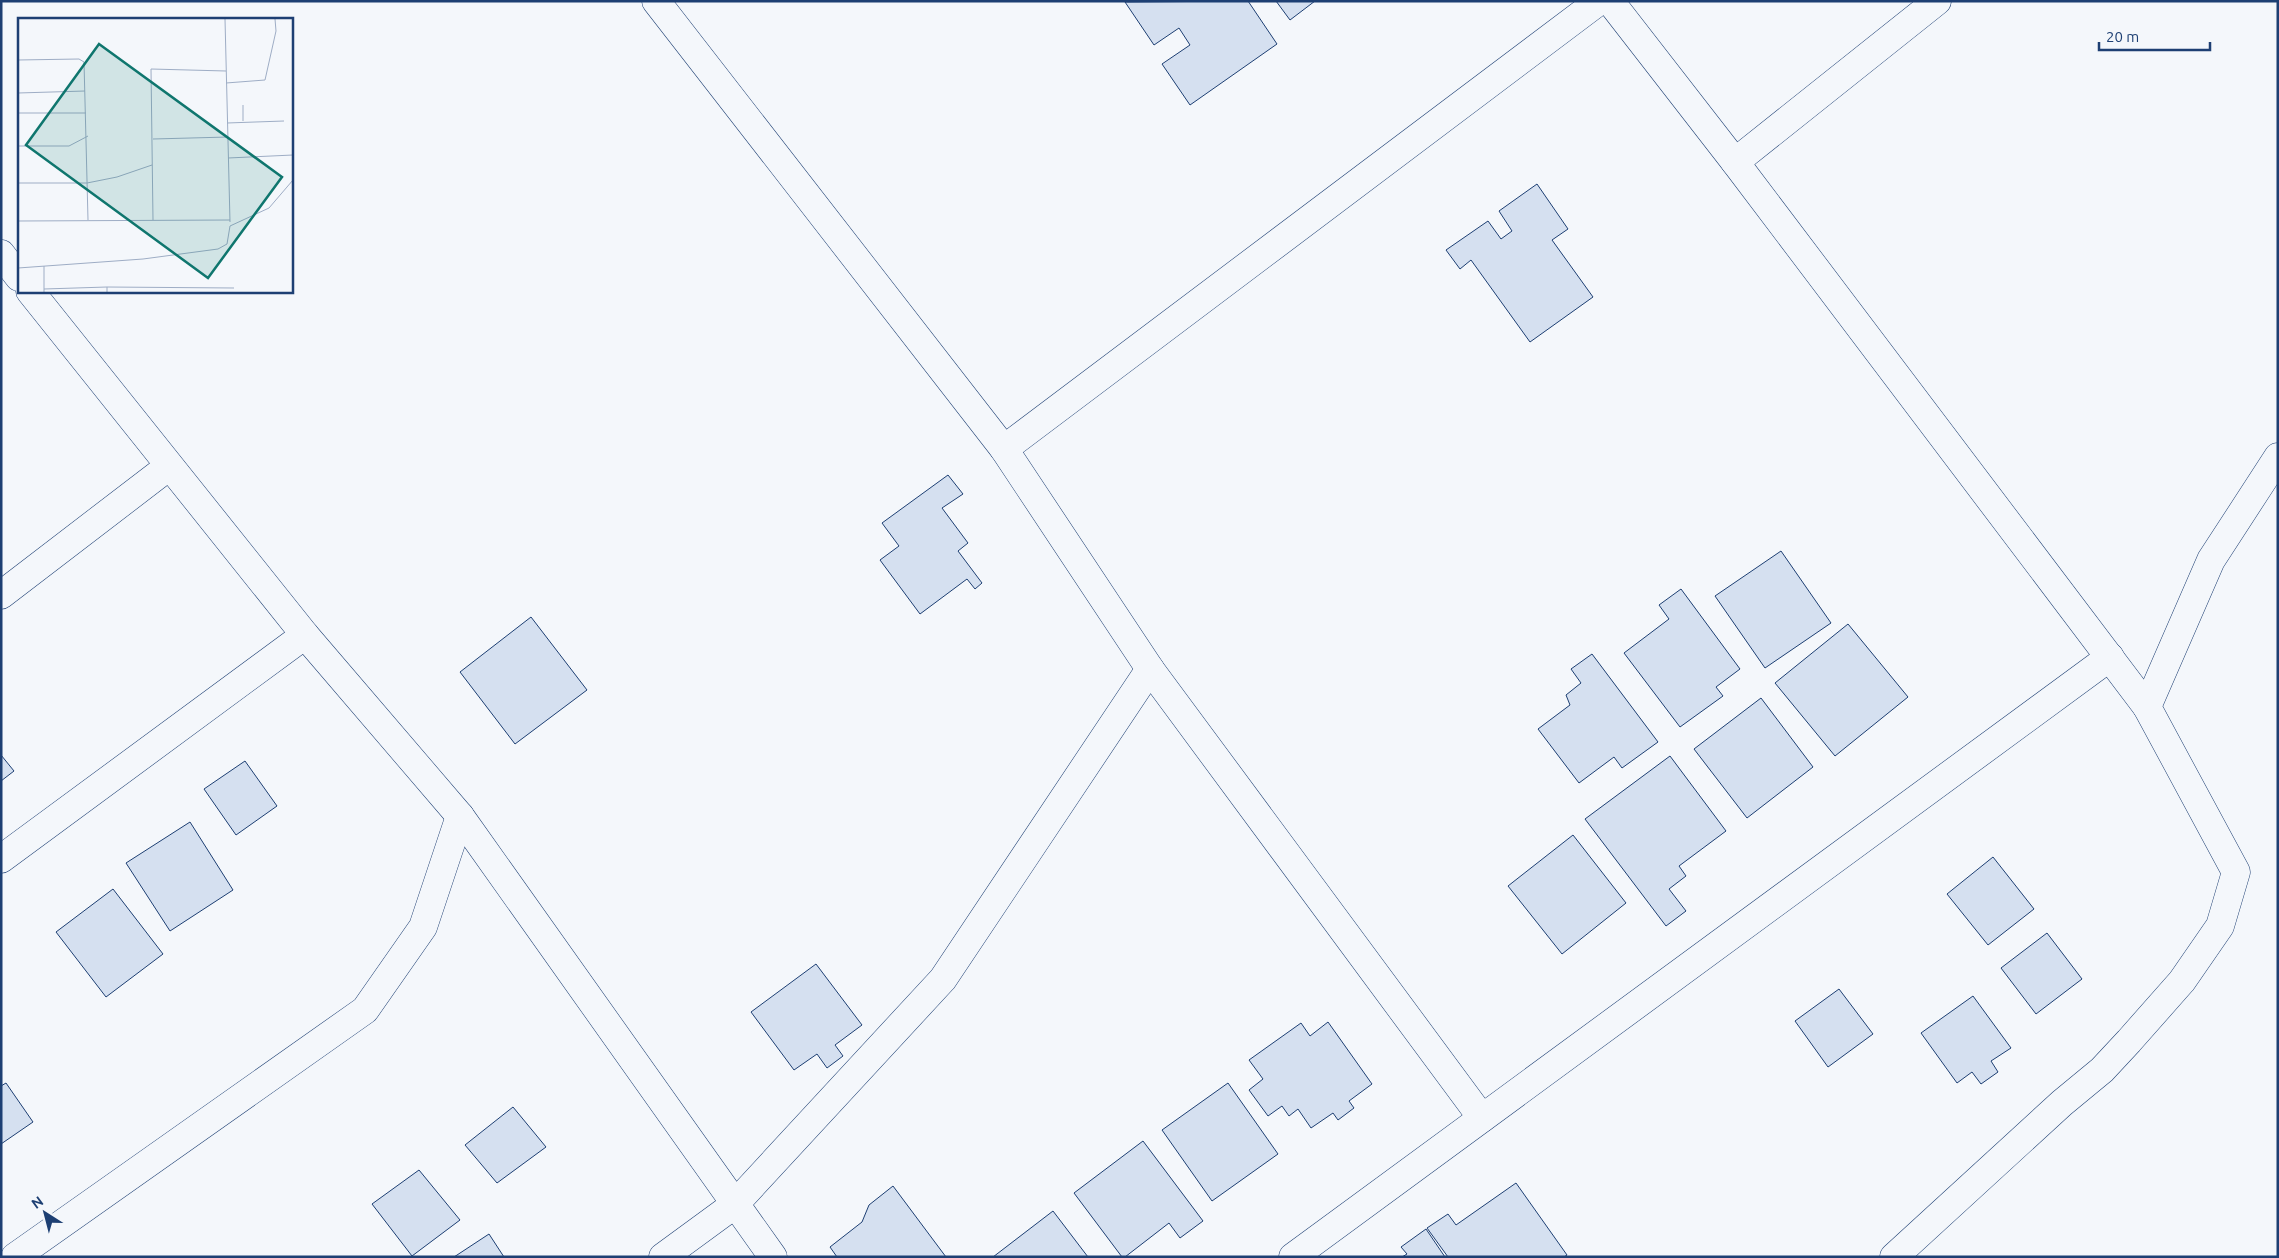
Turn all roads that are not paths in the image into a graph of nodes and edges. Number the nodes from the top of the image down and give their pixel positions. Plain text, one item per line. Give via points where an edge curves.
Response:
1 (656, 1) edge
2 (1599, 1) edge
3 (1610, 1) edge
4 (1937, 1) edge
5 (1735, 162) junction
6 (1, 254) edge
7 (18, 276) edge
8 (31, 292) edge
9 (1004, 449) junction
10 (2278, 457) edge
11 (168, 467) junction
12 (1, 595) edge
13 (305, 635) junction
14 (2110, 657) junction
15 (1150, 669) junction
16 (2147, 707) junction
17 (460, 816) junction
18 (1, 859) edge
19 (1482, 1118) junction
20 (734, 1205) junction
21 (15, 1257) edge
22 (663, 1257) edge
23 (772, 1257) edge
24 (1293, 1257) edge
25 (1894, 1257) edge

1 - 9 street
2 - 9 street
3 - 5 street
4 - 5 street
5 - 14 street
6 - 7 street
8 - 11 street
9 - 15 street
10 - 16 street via 2211,560
11 - 12 street
11 - 13 street
13 - 17 street
13 - 18 street
14 - 16 street
14 - 19 street
15 - 19 street
15 - 20 street via 943,979
16 - 25 street via 2236,872 2220,926 2182,981 2102,1070
17 - 20 street
17 - 21 street via 423,927 365,1010
19 - 24 street
20 - 22 street
20 - 23 street

